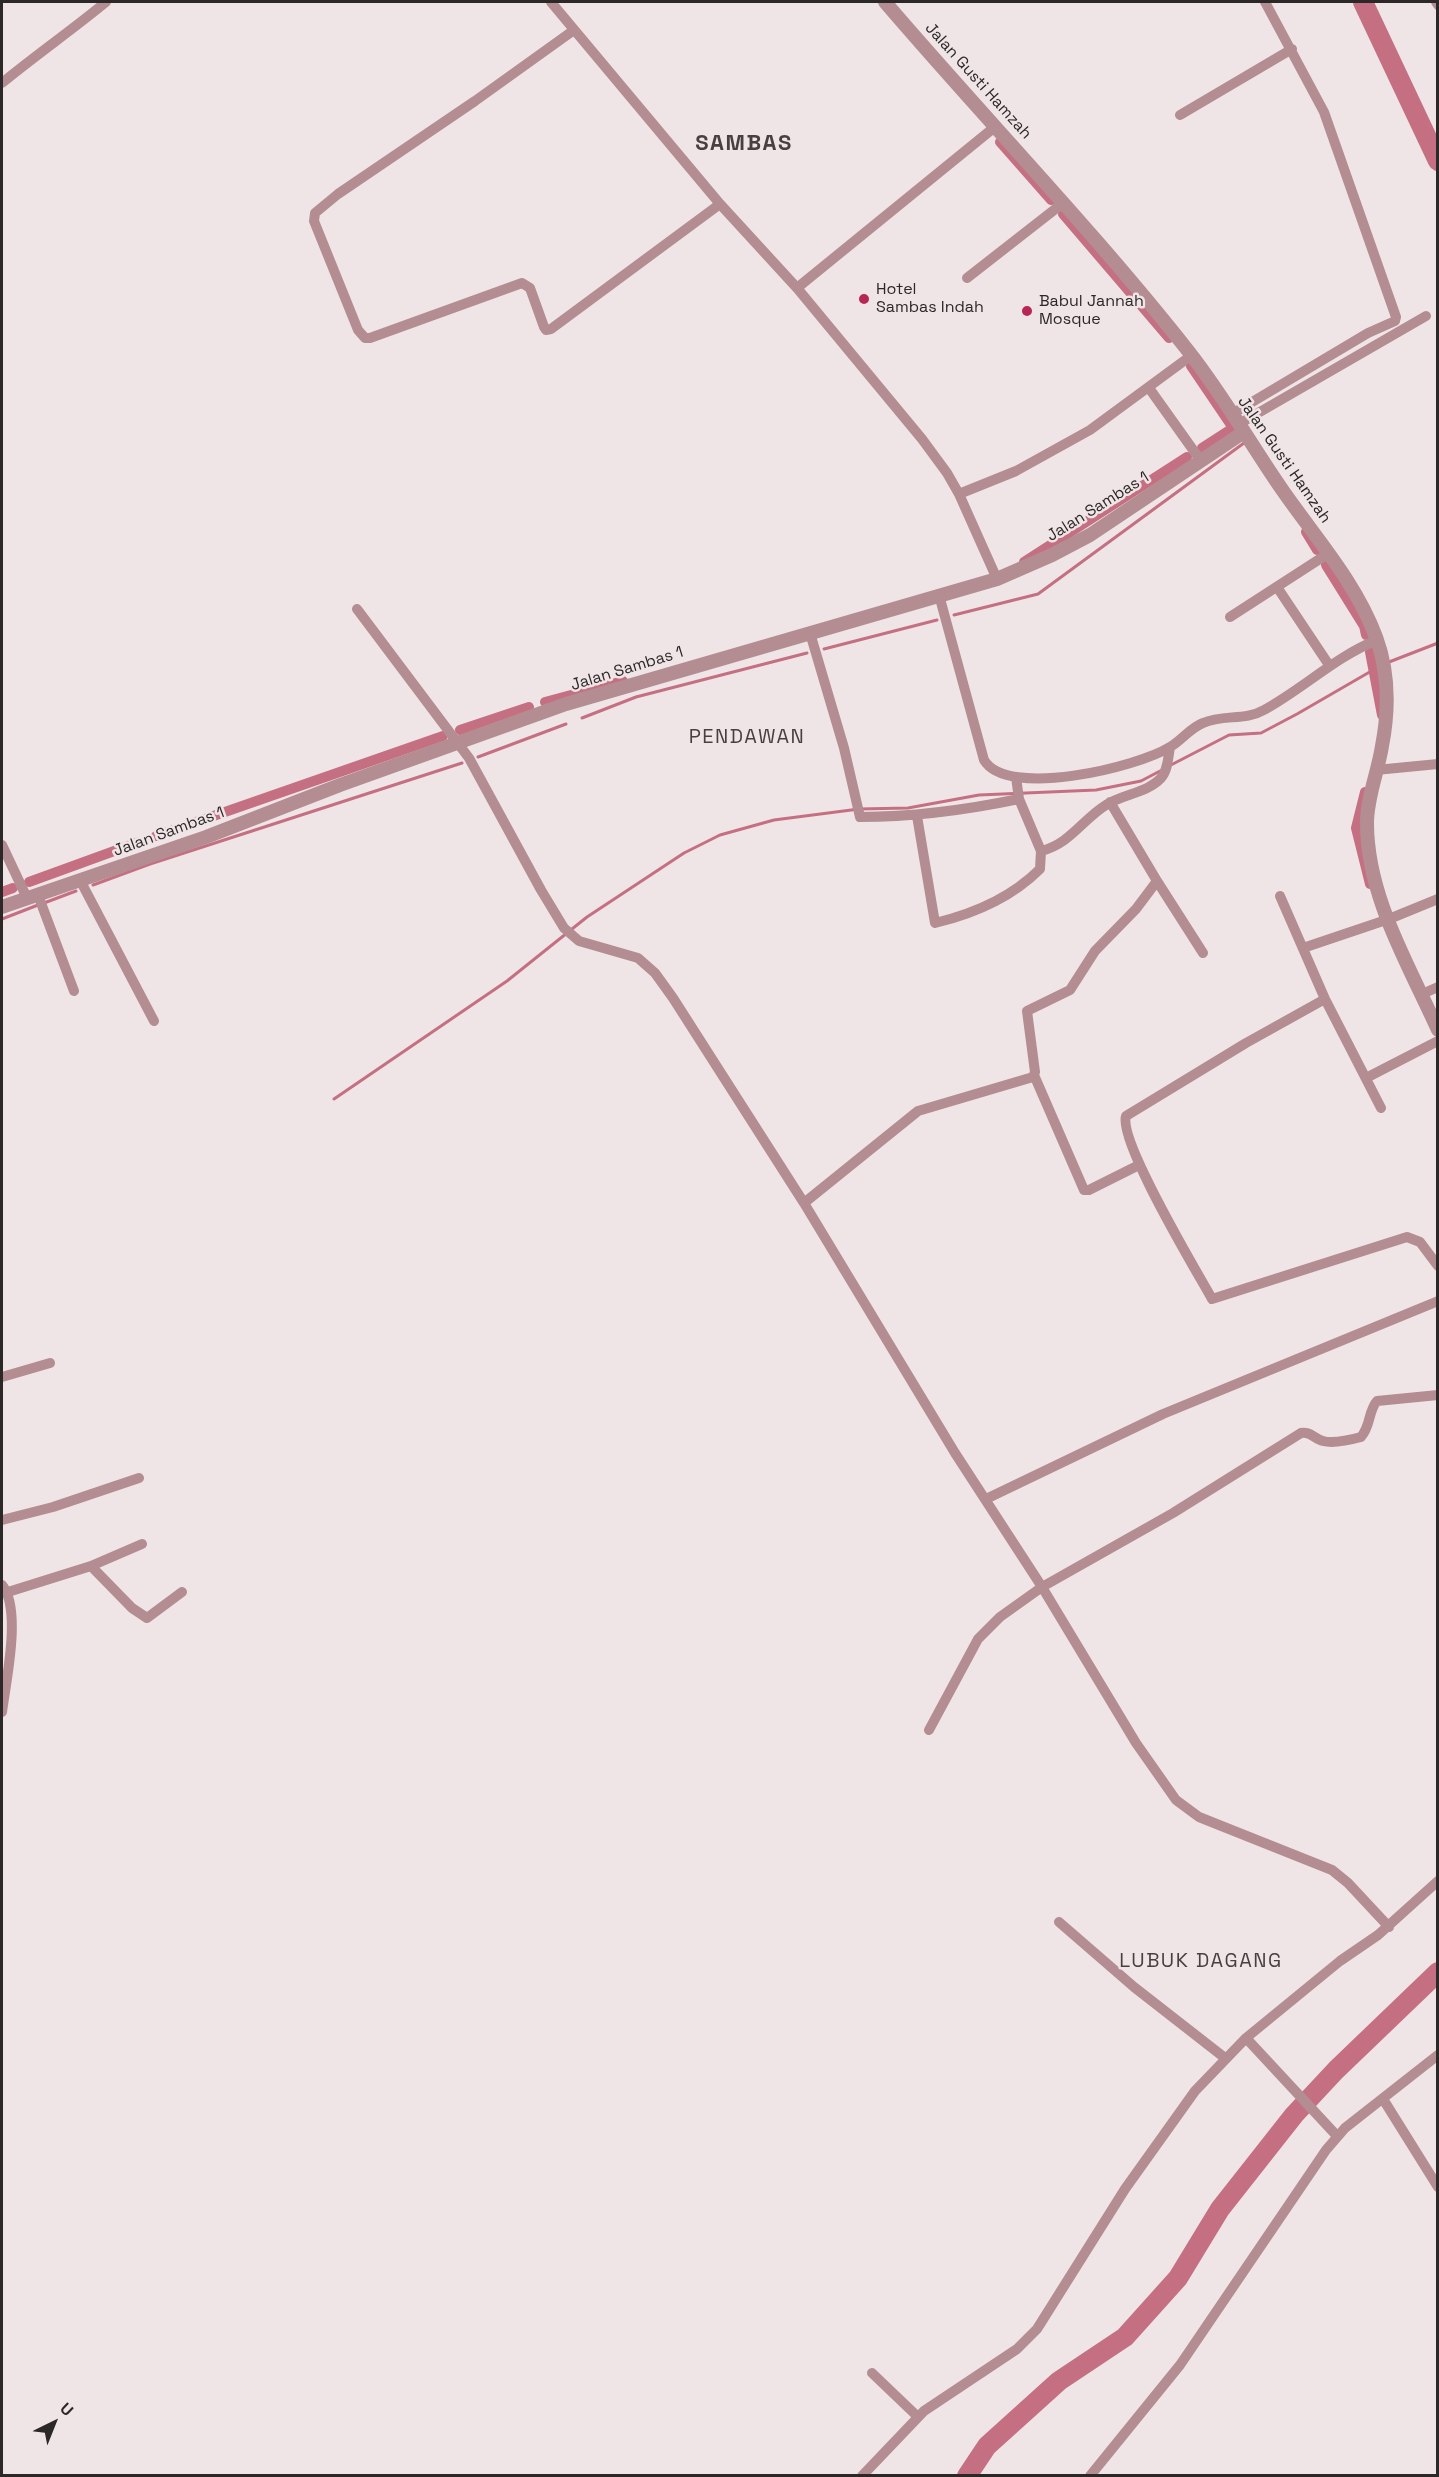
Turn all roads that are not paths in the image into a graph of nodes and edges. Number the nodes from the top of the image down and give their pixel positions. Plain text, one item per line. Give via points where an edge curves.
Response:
1 (106, 2) edge
2 (551, 2) edge
3 (885, 2) edge
4 (1265, 2) edge
5 (574, 30) junction
6 (1292, 49) junction
7 (2, 83) edge
8 (1180, 115) dead end
9 (996, 126) junction
10 (1063, 203) junction
11 (720, 204) junction
12 (968, 278) dead end
13 (797, 288) junction
14 (1426, 316) dead end
15 (1192, 355) junction
16 (1149, 388) junction
17 (1238, 423) junction
18 (1201, 461) junction
19 (959, 494) junction
20 (1329, 553) junction
21 (997, 579) junction
22 (1277, 587) junction
23 (939, 596) junction
24 (357, 609) dead end
25 (1230, 617) dead end
26 (810, 633) junction
27 (1378, 645) junction
28 (1329, 665) junction
29 (458, 742) junction
30 (1169, 752) junction
31 (1437, 764) edge
32 (1376, 770) junction
33 (1016, 780) junction
34 (1019, 797) junction
35 (1110, 802) junction
36 (917, 816) junction
37 (2, 845) edge
38 (1041, 850) junction
39 (80, 880) junction
40 (1157, 881) junction
41 (34, 896) junction
42 (1280, 896) dead end
43 (1437, 899) edge
44 (2, 907) edge
45 (1389, 919) junction
46 (1303, 948) junction
47 (1203, 953) dead end
48 (1437, 987) edge
49 (74, 991) dead end
50 (1422, 994) junction
51 (1325, 999) junction
52 (154, 1021) dead end
53 (1437, 1030) edge
54 (1437, 1041) edge
55 (1034, 1075) junction
56 (1366, 1078) junction
57 (1381, 1108) dead end
58 (1139, 1165) junction
59 (804, 1203) junction
60 (1437, 1266) edge
61 (1437, 1301) edge
62 (50, 1364) dead end
63 (2, 1377) edge
64 (1437, 1395) edge
65 (139, 1478) dead end
66 (986, 1499) junction
67 (2, 1520) edge
68 (142, 1544) dead end
69 (92, 1566) junction
70 (1042, 1587) junction
71 (4, 1588) edge
72 (182, 1592) dead end
73 (2, 1712) edge
74 (929, 1730) dead end
75 (1437, 1881) edge
76 (1059, 1922) dead end
77 (1389, 1927) junction
78 (1246, 2038) junction
79 (1437, 2055) edge
80 (1225, 2058) junction
81 (1383, 2099) junction
82 (1337, 2136) junction
83 (1437, 2187) edge
84 (872, 2373) dead end
85 (917, 2416) junction
86 (862, 2475) edge
87 (1090, 2475) edge

1 - 7 street
2 - 5 street
3 - 9 street, Jalan Gusti Hamzah
4 - 6 street
5 - 11 street
5 - 11 street via 315,213 314,221 358,330 366,339 370,338 522,283 530,288 544,327 551,329
6 - 8 street
6 - 17 street via 1336,142 1396,320 1368,333
9 - 10 street, Jalan Gusti Hamzah
9 - 13 street
10 - 12 street
10 - 15 street, Jalan Gusti Hamzah
11 - 13 street
13 - 19 street via 922,439
14 - 17 street
15 - 16 street
15 - 17 street, Jalan Gusti Hamzah
16 - 18 street
16 - 19 street via 1090,430 1016,471
17 - 18 street, Jalan Sambas 1
17 - 20 street, Jalan Gusti Hamzah
18 - 21 street, Jalan Sambas 1 via 1090,535
19 - 21 street
20 - 22 street
20 - 27 street, Jalan Gusti Hamzah via 1361,605
21 - 23 street, Jalan Sambas 1
22 - 25 street
22 - 28 street
23 - 26 street, Jalan Sambas 1
23 - 33 street via 984,760 995,771
24 - 29 street
26 - 29 street, Jalan Sambas 1 via 610,690
26 - 36 street via 860,817
27 - 28 street
27 - 32 street, Jalan Gusti Hamzah via 1385,678 1386,713
28 - 30 street via 1263,711 1201,723
29 - 39 street, Jalan Sambas 1
29 - 59 street via 568,932 579,941 638,958 655,973
30 - 33 street via 1088,774
30 - 35 street via 1166,771 1156,783
31 - 32 street
32 - 45 street, Jalan Gusti Hamzah via 1367,820 1368,848 1376,886
33 - 34 street
34 - 36 street
34 - 38 street
35 - 38 street via 1059,845
35 - 40 street
36 - 38 street via 935,923 971,913 1010,891 1040,869
37 - 41 street
39 - 41 street, Jalan Sambas 1
39 - 52 street
40 - 47 street
40 - 55 street via 1095,951 1070,990 1027,1011
41 - 44 street, Jalan Sambas 1
41 - 49 street via 50,926
42 - 46 street
43 - 45 street
45 - 46 street
45 - 50 street, Jalan Gusti Hamzah
46 - 51 street
48 - 50 street
50 - 53 street, Jalan Gusti Hamzah
51 - 56 street
51 - 58 street via 1126,1116 1125,1129
54 - 56 street
55 - 58 street via 1084,1190
55 - 59 street via 918,1111
56 - 57 street
58 - 60 street via 1212,1299 1403,1237 1420,1242
59 - 66 street
61 - 66 street via 1163,1414
62 - 63 street
64 - 70 street via 1377,1401 1365,1433 1355,1438 1328,1442 1301,1432 1173,1513
65 - 67 street
66 - 70 street
68 - 69 street
69 - 71 street
69 - 72 street via 132,1608 147,1617
70 - 74 street via 1000,1617 978,1639
70 - 77 street via 1136,1743 1183,1807 1332,1870
71 - 73 street via 11,1604
75 - 77 street
76 - 80 street
77 - 78 street
78 - 80 street
78 - 82 street
79 - 81 street
80 - 85 street via 1195,2091 1125,2189 1029,2339
81 - 82 street
81 - 83 street
82 - 87 street via 1180,2365
84 - 85 street
85 - 86 street

